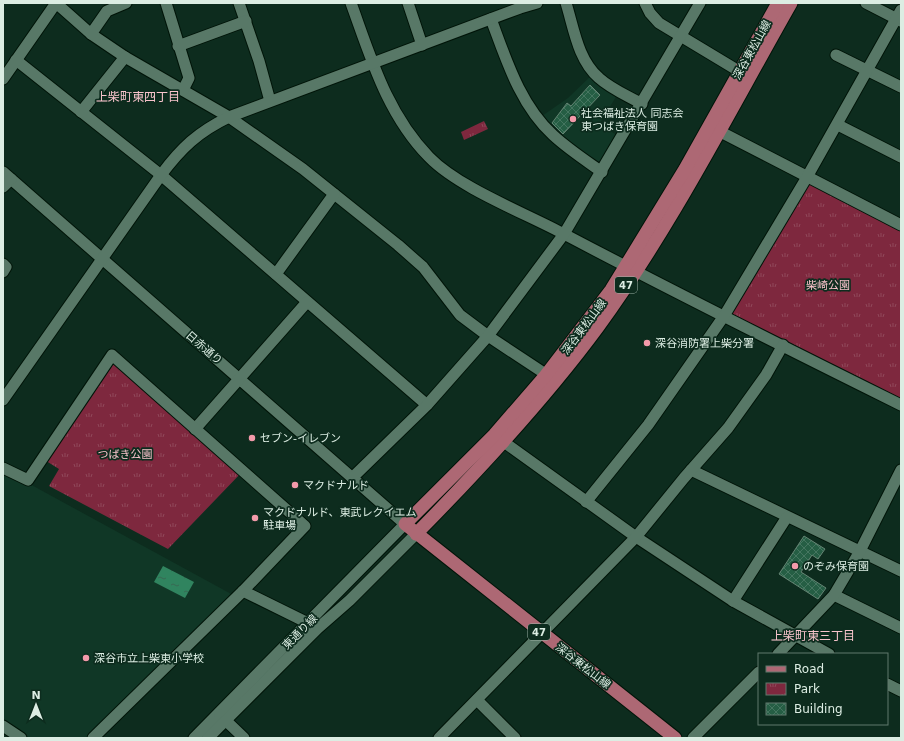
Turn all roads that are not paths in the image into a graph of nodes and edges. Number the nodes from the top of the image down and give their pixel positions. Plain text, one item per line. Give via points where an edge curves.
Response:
1 (56, 3) edge
2 (126, 3) edge
3 (166, 3) edge
4 (239, 3) edge
5 (351, 3) edge
6 (408, 3) edge
7 (537, 3) edge
8 (566, 3) edge
9 (645, 3) edge
10 (700, 3) edge
11 (778, 3) edge
12 (791, 3) edge
13 (866, 3) edge
14 (520, 5) edge
15 (899, 17) edge
16 (491, 19) junction
17 (246, 21) junction
18 (91, 34) junction
19 (680, 37) junction
20 (422, 45) junction
21 (178, 46) junction
22 (836, 55) dead end
23 (125, 57) junction
24 (16, 60) junction
25 (373, 63) junction
26 (868, 71) junction
27 (744, 75) junction
28 (3, 79) edge
29 (901, 87) edge
30 (183, 90) junction
31 (270, 101) junction
32 (642, 104) junction
33 (81, 112) junction
34 (228, 117) junction
35 (838, 125) junction
36 (714, 128) junction
37 (901, 157) edge
38 (602, 172) junction
39 (161, 175) junction
40 (807, 177) junction
41 (6, 180) edge
42 (334, 194) junction
43 (901, 224) edge
44 (564, 234) junction
45 (102, 259) junction
46 (3, 264) edge
47 (630, 269) junction
48 (3, 272) edge
49 (276, 274) junction
50 (306, 302) junction
51 (724, 316) junction
52 (488, 336) junction
53 (783, 345) junction
54 (238, 378) junction
55 (551, 378) junction
56 (3, 400) edge
57 (427, 405) junction
58 (901, 405) edge
59 (195, 428) junction
60 (499, 438) junction
61 (3, 468) edge
62 (691, 470) junction
63 (901, 470) edge
64 (352, 478) junction
65 (897, 486) edge
66 (586, 502) junction
67 (787, 517) junction
68 (405, 524) junction
69 (416, 534) junction
70 (636, 537) junction
71 (860, 551) junction
72 (901, 571) edge
73 (243, 591) junction
74 (834, 595) junction
75 (733, 601) junction
76 (313, 626) junction
77 (901, 628) edge
78 (541, 634) junction
79 (795, 637) junction
80 (779, 653) edge
81 (827, 653) edge
82 (758, 673) edge
83 (888, 684) edge
84 (901, 691) edge
85 (477, 700) junction
86 (222, 717) junction
87 (3, 726) edge
88 (21, 738) edge
89 (93, 738) edge
90 (194, 738) edge
91 (208, 738) edge
92 (244, 738) edge
93 (439, 738) edge
94 (515, 738) edge
95 (675, 738) edge
96 (693, 738) edge

1 - 18 street
1 - 24 street
2 - 18 street via 107,11
3 - 21 street
4 - 17 street
5 - 25 street
6 - 20 street
7 - 14 street
8 - 32 street via 579,47 588,66 599,79
9 - 19 street via 659,23
10 - 19 street
11 - 27 main road, 深谷東松山線 / 47
12 - 27 main road, 深谷東松山線 / 47
13 - 15 street
14 - 16 street
15 - 26 street
16 - 20 street
16 - 38 street via 525,100 536,116 557,139
17 - 21 street
17 - 31 street
18 - 23 street
19 - 27 street
19 - 32 street
20 - 25 street
21 - 30 street via 189,78
22 - 26 street
23 - 30 street
23 - 33 street
24 - 28 street
24 - 33 street
25 - 31 street
25 - 44 street via 394,112 430,158 444,170 479,190
26 - 29 street
26 - 35 street
27 - 36 main road, 深谷東松山線 / 47
30 - 34 street
31 - 34 street
32 - 38 street
33 - 39 street
34 - 39 street via 187,143
34 - 42 street via 303,169
35 - 37 street
35 - 40 street
36 - 40 street
36 - 47 main road, 深谷東松山線 / 47 via 685,169
38 - 44 street
39 - 45 street
39 - 49 street
40 - 43 street
40 - 51 street
41 - 45 street, 日赤通り
42 - 49 street
42 - 52 street via 398,244 418,263 460,315
44 - 47 street
44 - 52 street
45 - 54 street, 日赤通り
45 - 56 street
46 - 48 street via 6,267
47 - 51 street
47 - 55 main road, 深谷東松山線 / 47 via 582,330
49 - 50 street
50 - 54 street
50 - 57 street
51 - 53 street
51 - 66 street via 648,425
52 - 55 street
52 - 57 street
53 - 58 street
53 - 62 street via 750,399
54 - 59 street
54 - 64 street, 日赤通り
55 - 60 main road, 深谷東松山線 / 47
57 - 64 street
59 - 61 street via 112,355 28,480
59 - 73 street via 305,526
60 - 66 street
60 - 68 main road, 深谷東松山線 / 47
60 - 69 main road, 深谷東松山線 / 47 via 466,484
62 - 67 street
62 - 70 street
63 - 65 street
64 - 68 street, 日赤通り
65 - 71 street
66 - 70 street
67 - 71 street
67 - 75 street
68 - 69 main road, 深谷東松山線 / 47
68 - 76 street, 東通り線
69 - 76 street, 東通り線 via 350,600
69 - 78 main road, 深谷東松山線 / 47
70 - 75 street
70 - 78 street
71 - 72 street
71 - 74 street
73 - 76 street
73 - 89 street
74 - 77 street
74 - 79 street
75 - 79 street
76 - 86 street, 東通り線
78 - 85 street
78 - 95 main road, 深谷東松山線 / 47
79 - 80 street
79 - 81 street
82 - 96 street
83 - 84 street
85 - 93 street
85 - 94 street
86 - 90 street, 東通り線
86 - 91 street, 東通り線
86 - 92 street
87 - 88 street

